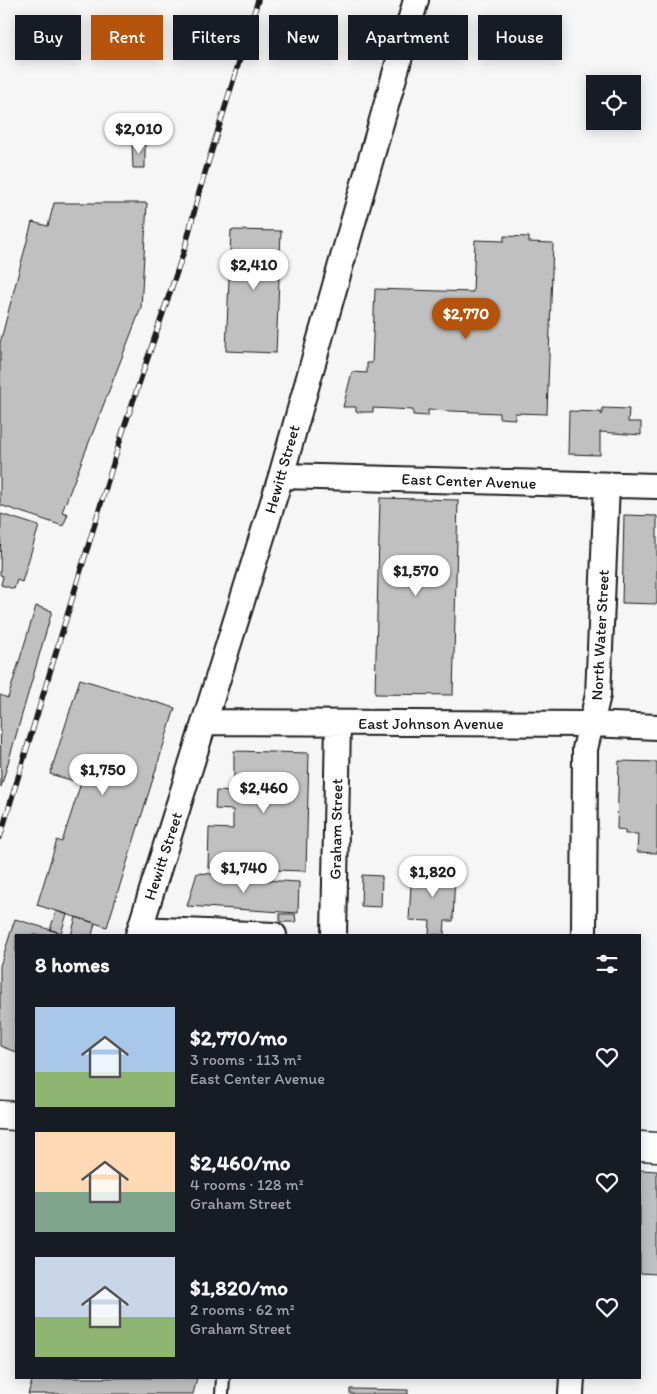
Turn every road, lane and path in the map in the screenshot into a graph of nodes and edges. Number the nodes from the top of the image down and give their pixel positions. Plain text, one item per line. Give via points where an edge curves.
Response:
1 (416, 0) edge
2 (281, 476) junction
3 (607, 485) junction
4 (657, 486) edge
5 (205, 722) junction
6 (338, 723) junction
7 (591, 724) junction
8 (657, 727) edge
9 (139, 932) edge
10 (229, 934) edge
11 (334, 934) edge
12 (584, 934) edge
13 (0, 1115) edge
14 (15, 1116) edge
15 (641, 1146) edge
16 (657, 1147) edge
17 (223, 1379) edge
18 (572, 1379) edge
19 (222, 1394) edge
20 (571, 1394) edge

1 - 2 street, Hewitt Street
2 - 3 street, East Center Avenue
2 - 5 street, Hewitt Street
3 - 4 street, East Center Avenue
3 - 7 street, North Water Street via 598,695
5 - 6 street, East Johnson Avenue
5 - 9 street, Hewitt Street
6 - 7 street, East Johnson Avenue
6 - 11 street, Graham Street
7 - 8 street, East Johnson Avenue
7 - 12 street, North Water Street via 585,749
9 - 10 street
13 - 14 street
15 - 16 street
17 - 19 lane
18 - 20 street

